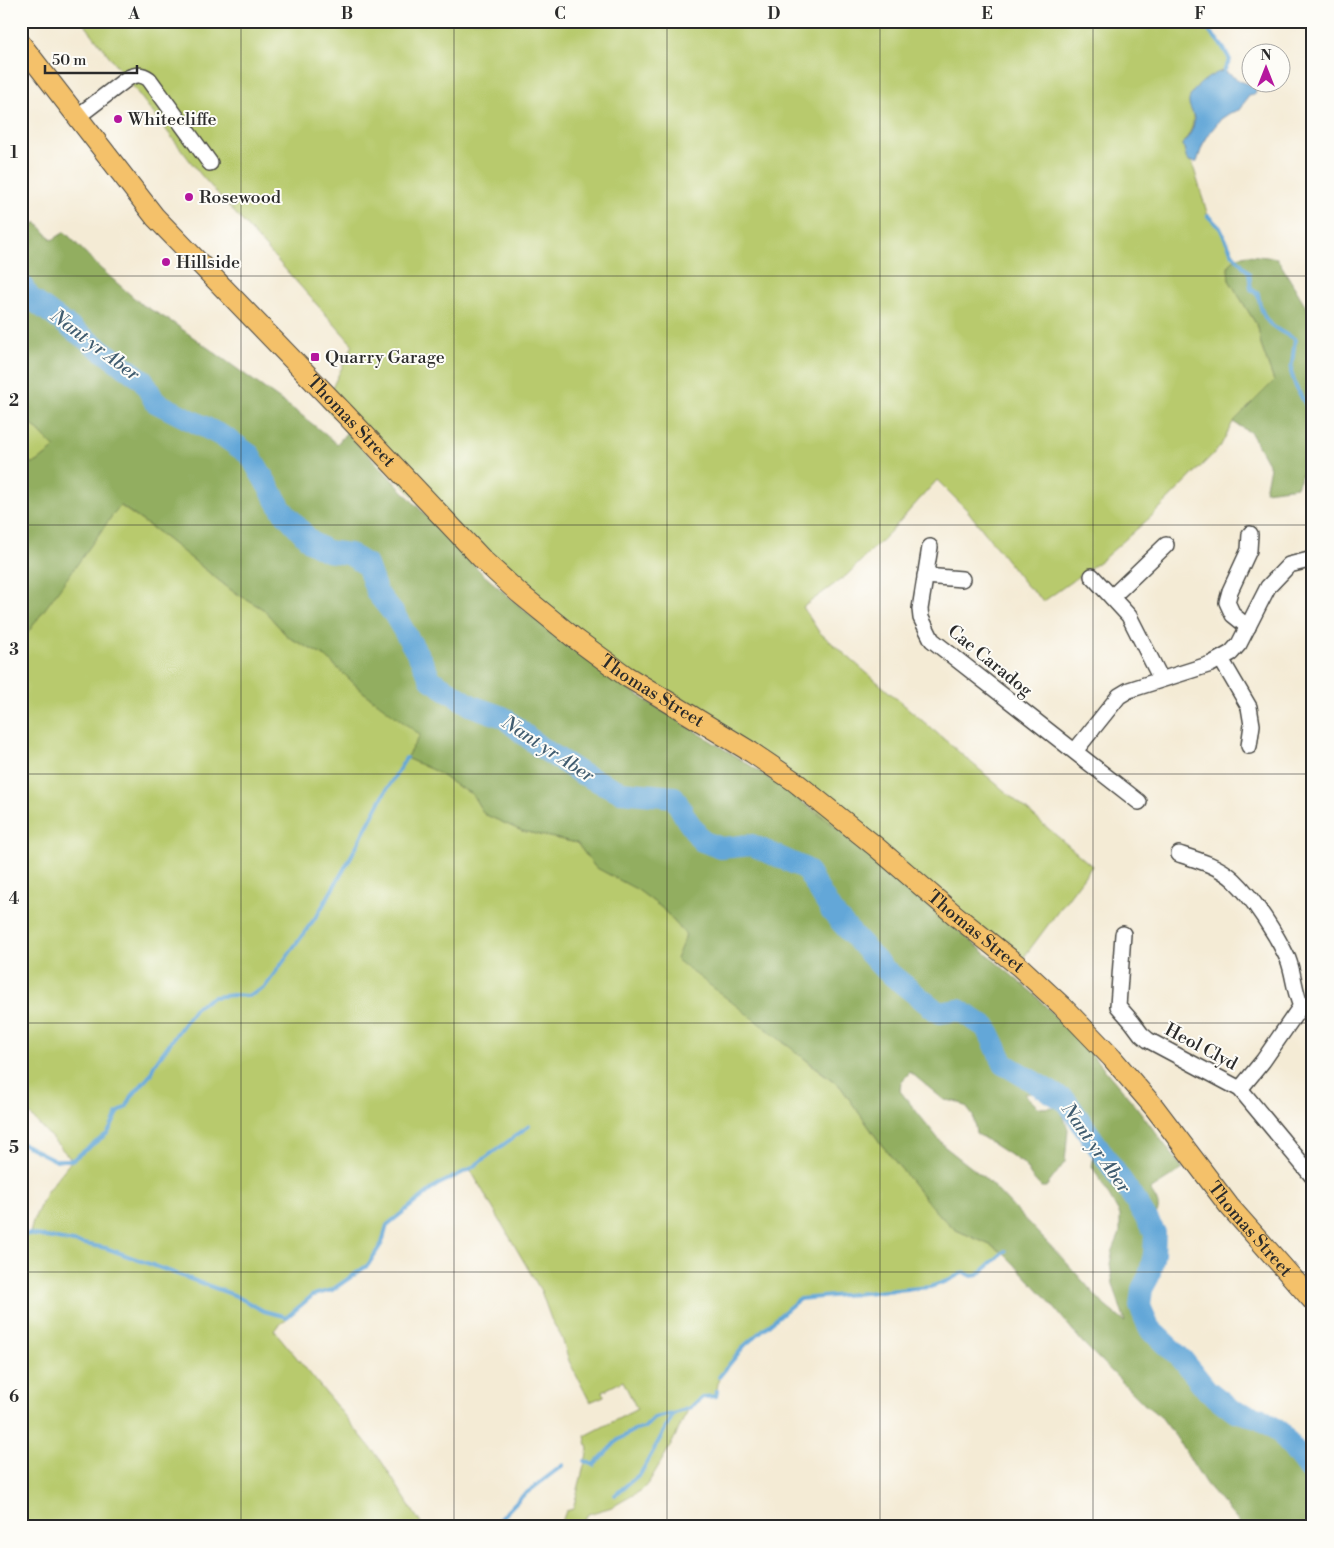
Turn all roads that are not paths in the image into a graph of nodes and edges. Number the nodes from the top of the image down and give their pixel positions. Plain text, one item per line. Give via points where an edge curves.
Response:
1 (21, 44) edge
2 (77, 117) junction
3 (210, 163) dead end
4 (1250, 534) dead end
5 (1166, 545) dead end
6 (930, 547) dead end
7 (1313, 559) edge
8 (925, 576) junction
9 (1092, 576) dead end
10 (962, 579) dead end
11 (1112, 597) junction
12 (1248, 627) junction
13 (1221, 659) junction
14 (1161, 679) junction
15 (1249, 746) dead end
16 (1075, 752) junction
17 (1139, 802) dead end
18 (1179, 854) dead end
19 (1123, 934) dead end
20 (1307, 1006) edge
21 (1240, 1089) junction
22 (1313, 1177) edge
23 (1313, 1302) edge

1 - 2 main road, Thomas Street
2 - 3 street via 128,78 144,76
2 - 23 main road, Thomas Street via 155,217 453,529 519,593 626,676 794,781 1020,967 1062,1006 1154,1107 1229,1206
4 - 12 street via 1249,550 1227,602 1233,615
5 - 11 street
6 - 8 street, Cae Caradog
7 - 12 street via 1289,565 1268,587
8 - 10 street
8 - 16 street, Cae Caradog via 920,601 921,618 932,640
9 - 11 street
11 - 14 street via 1136,626
12 - 13 street via 1239,644
13 - 14 street
13 - 15 street via 1249,707 1252,725
14 - 16 street via 1118,696
16 - 17 street, Cae Caradog
18 - 20 street via 1210,865 1233,879 1263,915 1288,960 1296,994
19 - 21 street, Heol Clyd via 1118,1006 1148,1040
20 - 21 street
21 - 22 street, Heol Clyd

